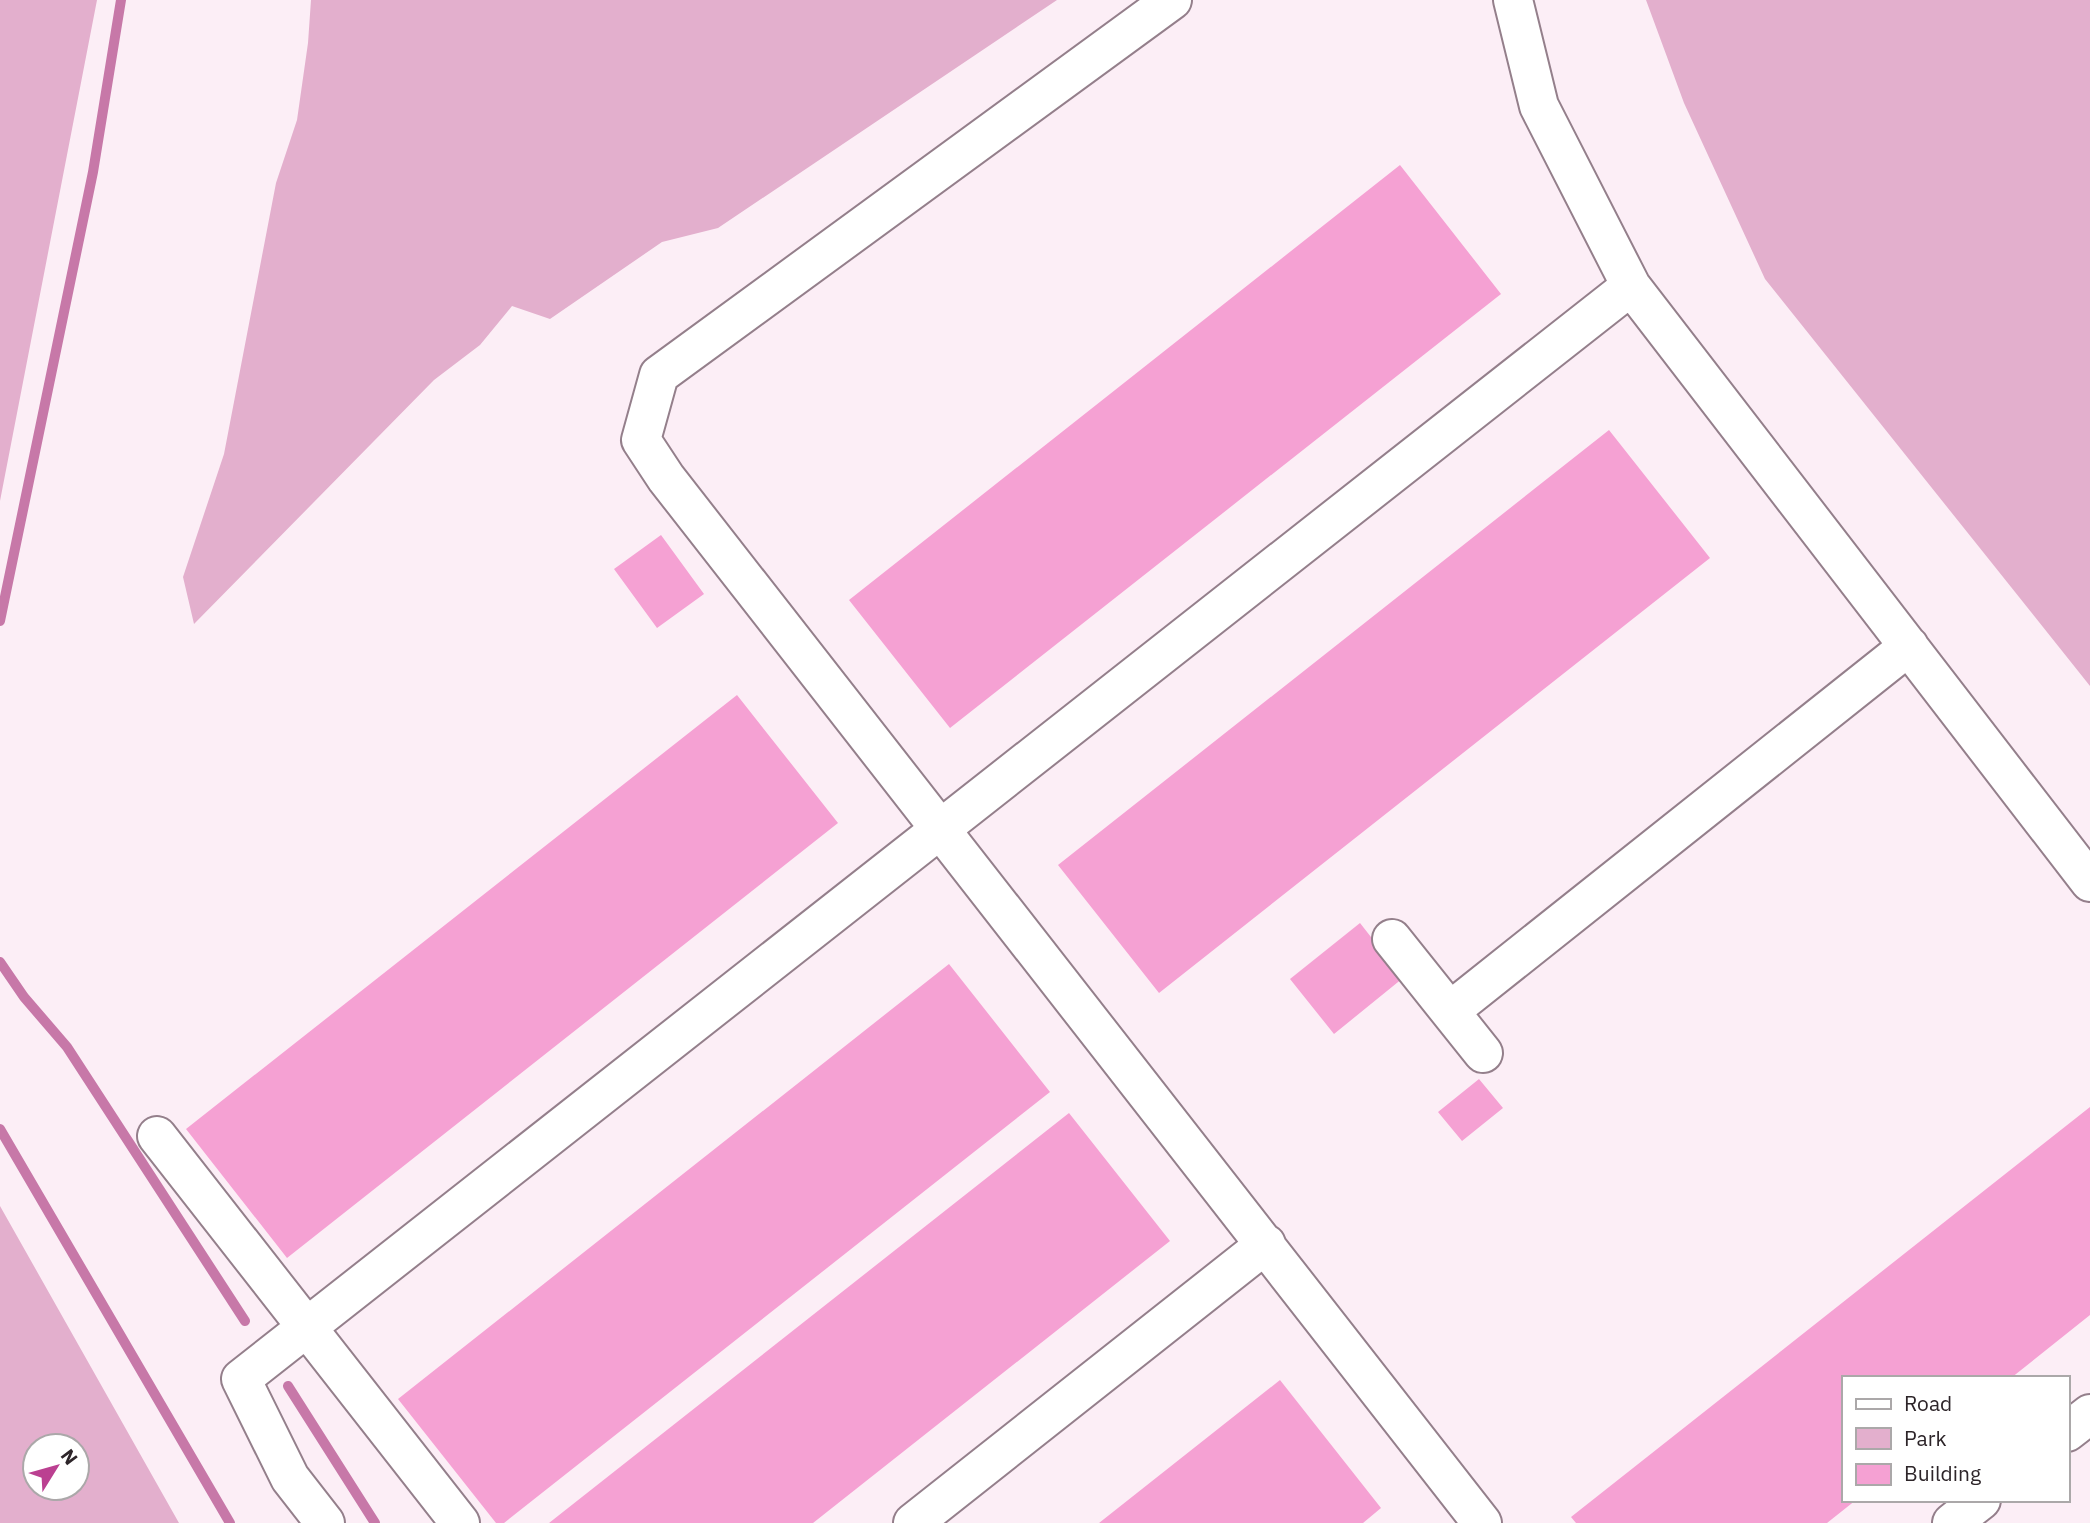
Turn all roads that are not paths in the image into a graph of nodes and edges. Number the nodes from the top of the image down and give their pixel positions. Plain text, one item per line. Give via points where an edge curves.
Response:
1 (1171, 0) edge
2 (1513, 0) edge
3 (1631, 286) junction
4 (1909, 646) junction
5 (941, 829) junction
6 (2090, 883) edge
7 (1392, 939) dead end
8 (1450, 1012) junction
9 (1483, 1053) dead end
10 (158, 1136) dead end
11 (1266, 1244) junction
12 (307, 1327) junction
13 (2090, 1414) edge
14 (2069, 1430) edge
15 (1978, 1502) edge
16 (325, 1523) edge
17 (460, 1523) edge
18 (913, 1523) edge
19 (1482, 1523) edge
20 (1952, 1523) edge

1 - 5 lane via 659,375 641,440
2 - 3 lane via 1539,106
3 - 4 lane
3 - 5 lane
4 - 6 lane
4 - 8 lane
5 - 11 lane
5 - 12 lane
7 - 8 lane
8 - 9 lane
10 - 12 lane
11 - 18 lane
11 - 19 lane
12 - 16 lane via 241,1379 290,1478
12 - 17 lane
13 - 14 lane
15 - 20 lane

